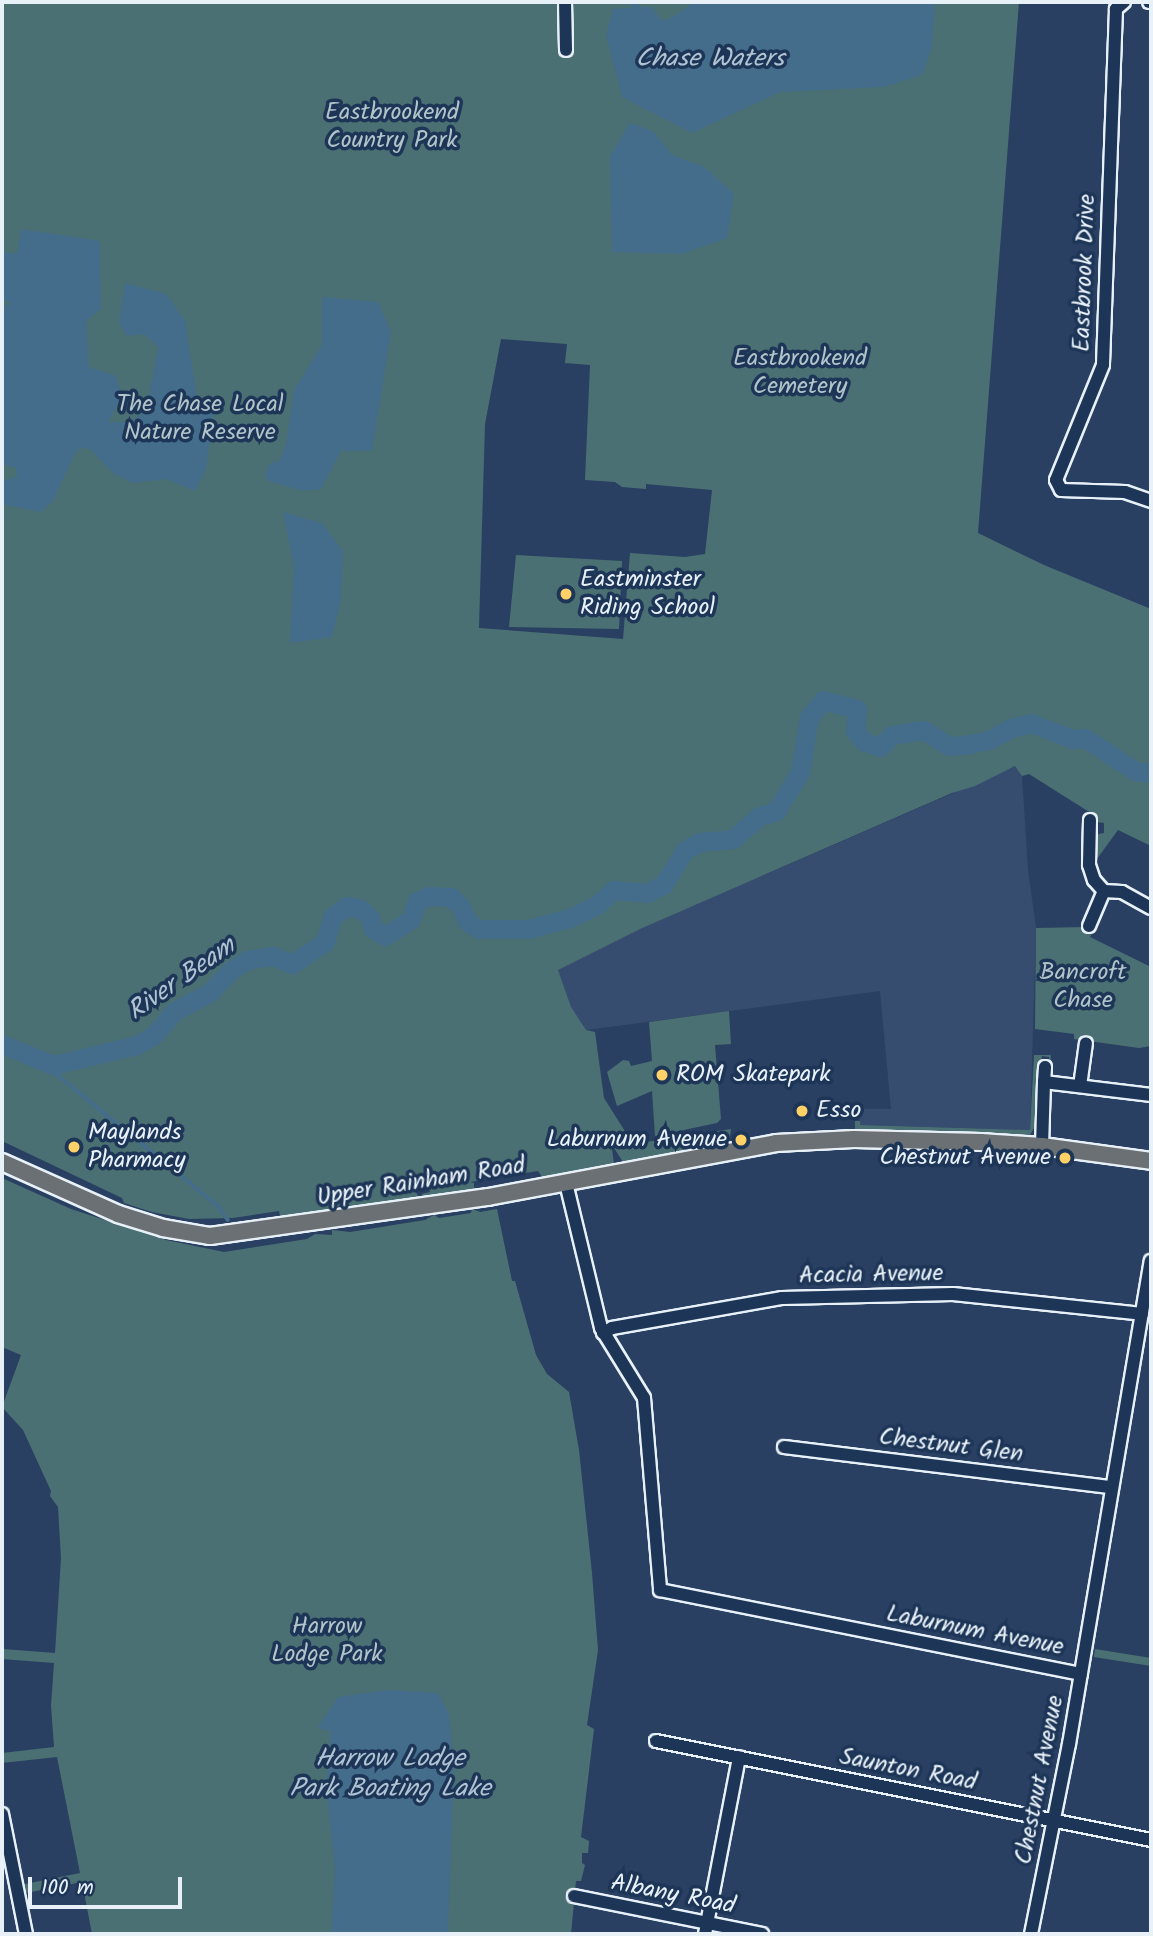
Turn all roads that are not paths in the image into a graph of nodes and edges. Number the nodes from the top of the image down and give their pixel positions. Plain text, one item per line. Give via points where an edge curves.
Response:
1 (565, 2) edge
2 (1124, 2) edge
3 (566, 50) dead end
4 (1151, 502) edge
5 (1090, 820) dead end
6 (1104, 891) junction
7 (1151, 908) edge
8 (1089, 926) dead end
9 (1086, 1043) dead end
10 (1045, 1067) dead end
11 (1044, 1082) junction
12 (1080, 1086) junction
13 (1151, 1095) edge
14 (1042, 1146) junction
15 (1151, 1161) edge
16 (2, 1162) edge
17 (566, 1183) junction
18 (1151, 1261) edge
19 (1142, 1314) junction
20 (603, 1333) junction
21 (785, 1447) dead end
22 (1112, 1488) junction
23 (1081, 1674) junction
24 (656, 1741) dead end
25 (739, 1757) junction
26 (2, 1814) edge
27 (1054, 1820) junction
28 (1151, 1839) edge
29 (16, 1888) junction
30 (2, 1889) edge
31 (574, 1896) dead end
32 (706, 1929) edge
33 (26, 1934) edge
34 (762, 1934) edge
35 (1031, 1934) edge

1 - 3 street
2 - 4 street, Eastbrook Drive via 1116,9 1103,365 1056,480 1061,490 1125,492
5 - 6 street via 1089,865
6 - 7 street via 1122,892
6 - 8 street
9 - 12 street
10 - 11 street
11 - 12 street
11 - 14 street
12 - 13 street
14 - 15 main road, Upper Rainham Road
14 - 17 main road, Upper Rainham Road via 855,1139 776,1143
16 - 17 main road, Upper Rainham Road via 118,1214 210,1236
17 - 20 street, Laburnum Avenue
18 - 19 street, Chestnut Avenue
19 - 20 street, Acacia Avenue via 953,1294 782,1298
19 - 22 street, Chestnut Avenue
20 - 23 street, Laburnum Avenue via 644,1398 660,1590
21 - 22 street, Chestnut Glen
22 - 23 street, Chestnut Avenue
23 - 27 street, Chestnut Avenue
24 - 25 street, Saunton Road
25 - 27 street, Saunton Road
25 - 32 street
26 - 29 street
27 - 28 street, Saunton Road
27 - 35 street, Chestnut Avenue
29 - 30 street
29 - 33 street
31 - 32 street, Albany Road
32 - 34 street, Albany Road

